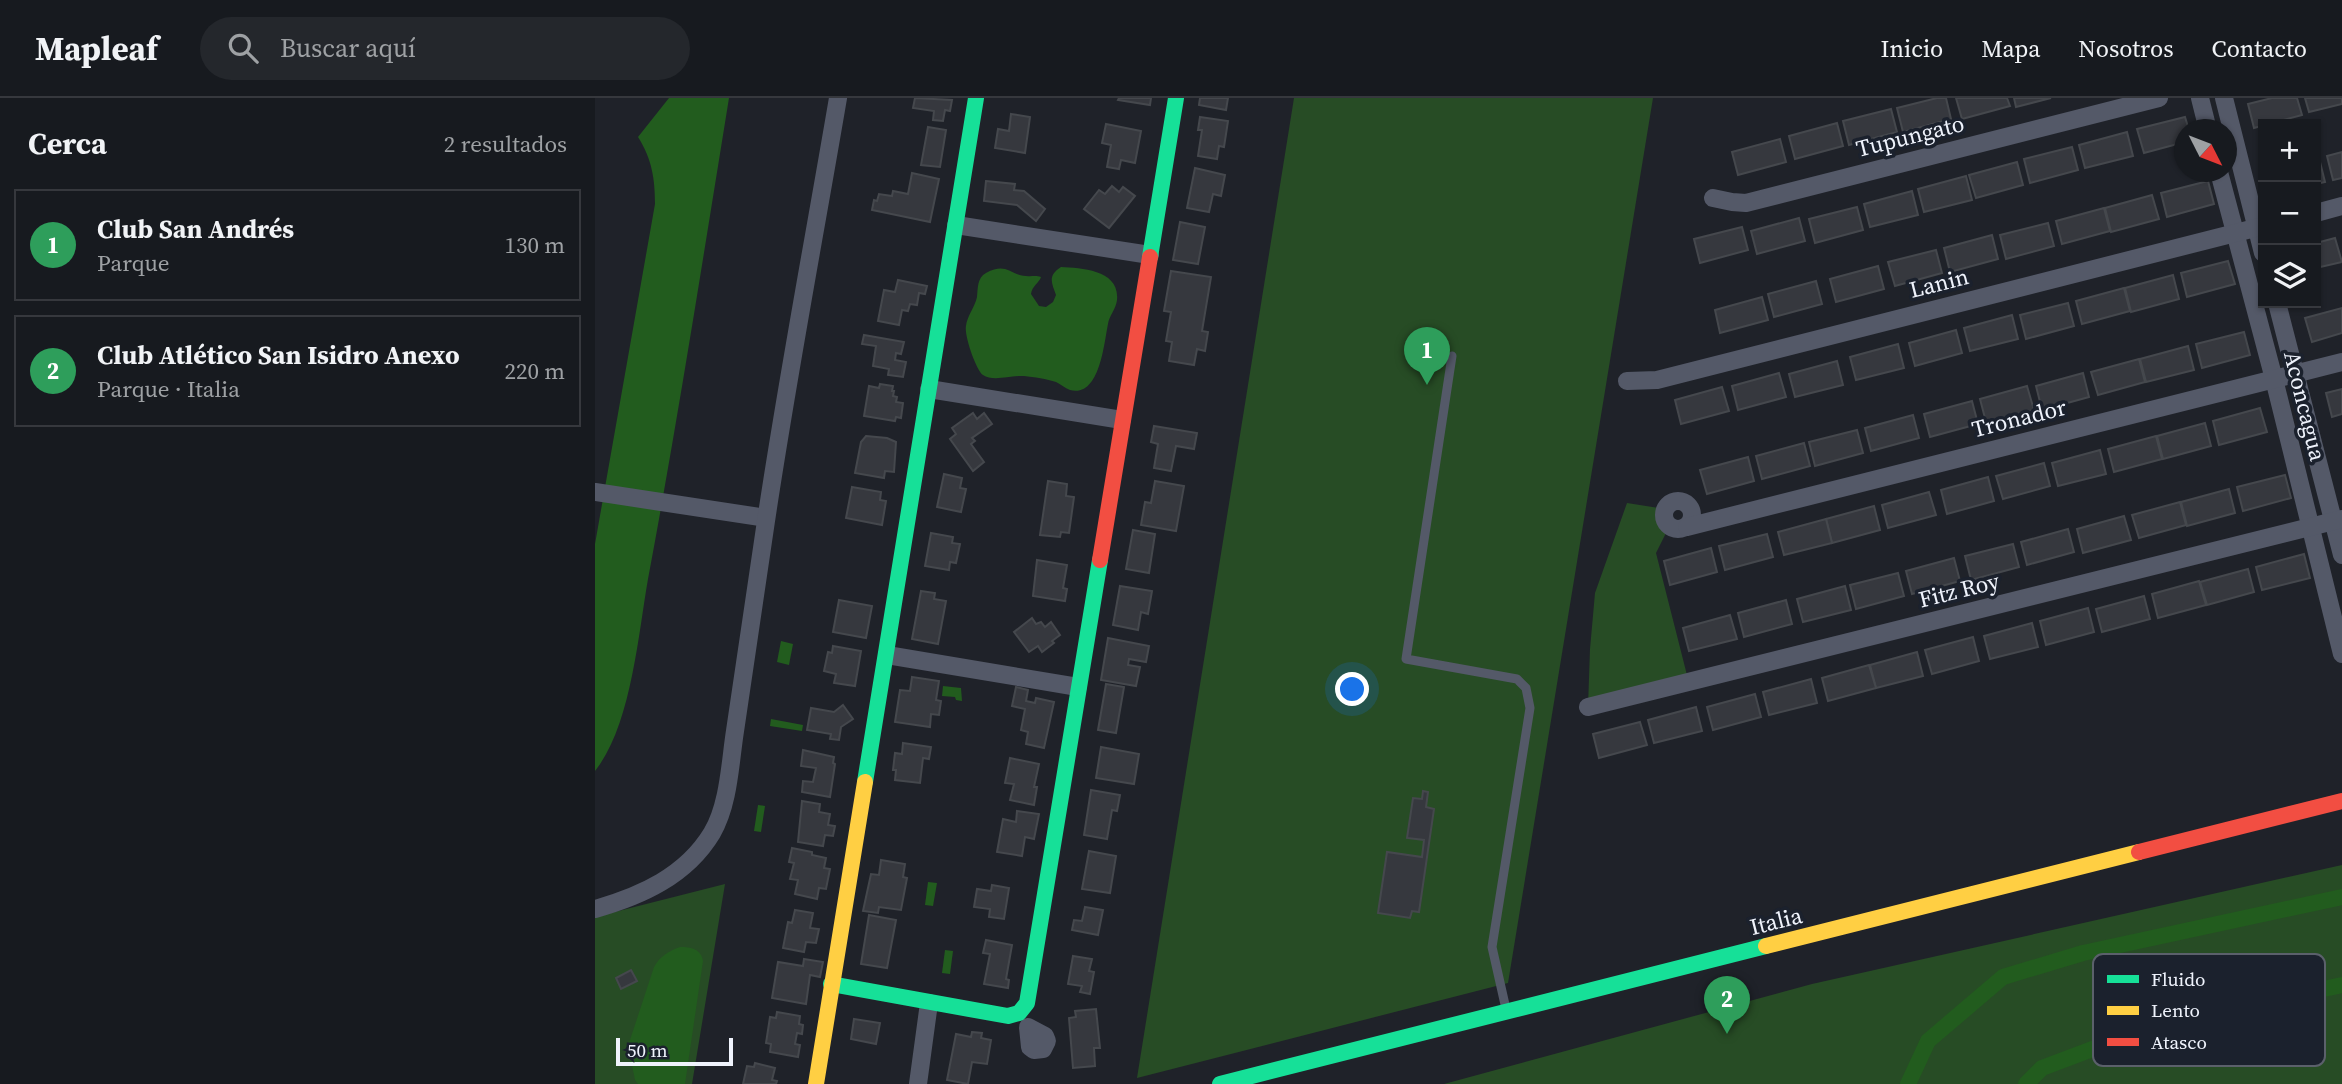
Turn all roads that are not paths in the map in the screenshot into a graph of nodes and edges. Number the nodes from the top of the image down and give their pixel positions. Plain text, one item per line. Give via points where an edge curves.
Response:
1 (838, 98) edge
2 (976, 98) edge
3 (1176, 98) edge
4 (2159, 98) edge
5 (2200, 98) edge
6 (2224, 98) edge
7 (2205, 119) edge
8 (2221, 182) edge
9 (1713, 198) dead end
10 (2342, 206) edge
11 (2321, 212) edge
12 (2258, 220) edge
13 (955, 225) junction
14 (2258, 227) edge
15 (2234, 233) junction
16 (1150, 255) junction
17 (2278, 308) edge
18 (1452, 356) dead end
19 (2342, 362) edge
20 (2296, 373) junction
21 (2274, 379) junction
22 (1627, 381) dead end
23 (929, 389) junction
24 (1122, 420) junction
25 (595, 492) edge
26 (1689, 518) dead end
27 (766, 519) junction
28 (2338, 520) edge
29 (2311, 527) junction
30 (2342, 555) edge
31 (2337, 614) edge
32 (2342, 654) edge
33 (887, 655) junction
34 (1078, 687) junction
35 (1588, 707) dead end
36 (2342, 801) edge
37 (595, 909) edge
38 (831, 984) junction
39 (929, 1003) junction
40 (1507, 1012) junction
41 (816, 1084) edge
42 (918, 1084) edge
43 (1220, 1084) edge

1 - 27 street
2 - 13 street
3 - 16 street
4 - 9 street, Tupungato via 1746,202
5 - 7 street
6 - 12 street
8 - 15 street, Aconcagua
10 - 11 street
13 - 16 street
13 - 23 street
14 - 15 street, Lanin
15 - 21 street, Aconcagua
15 - 22 street, Lanin via 1657,380
16 - 24 street
17 - 20 street, Aconcagua
18 - 40 lane via 1406,659 1517,678 1526,688 1529,708 1492,947
19 - 20 street, Tronador
20 - 21 street, Tronador
20 - 28 street, Aconcagua
21 - 26 street, Tronador via 1708,522
21 - 29 street, Aconcagua
23 - 24 street
23 - 33 street
24 - 34 street
25 - 27 street
27 - 37 street via 720,815 688,863 632,898
28 - 29 street, Fitz Roy
28 - 30 street, Aconcagua
29 - 31 street, Aconcagua
29 - 35 street, Fitz Roy
31 - 32 street, Aconcagua
33 - 34 street
33 - 38 street
34 - 39 street via 1023,1020
36 - 40 street, Italia
38 - 39 street
38 - 41 street
39 - 42 street
40 - 43 street, Italia

